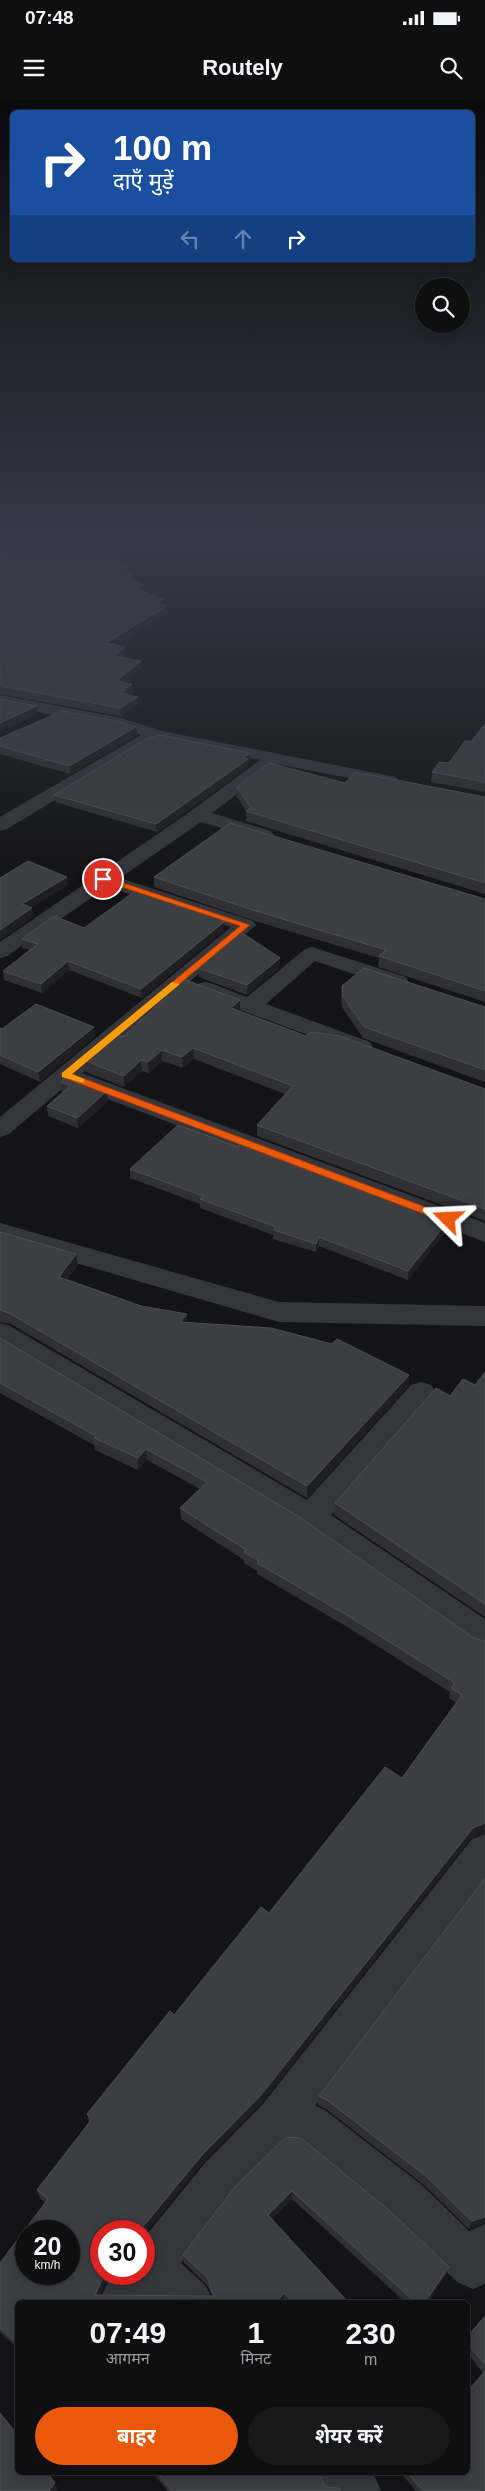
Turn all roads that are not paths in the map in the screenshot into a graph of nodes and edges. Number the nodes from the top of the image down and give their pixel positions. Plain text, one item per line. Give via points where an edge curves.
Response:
1 (0, 700) edge
2 (62, 711) junction
3 (35, 724) edge
4 (159, 735) junction
5 (274, 758) junction
6 (408, 785) edge
7 (198, 814) junction
8 (0, 825) edge
9 (284, 841) edge
10 (103, 879) junction
11 (0, 952) edge
12 (180, 980) junction
13 (421, 990) edge
14 (250, 1006) junction
15 (386, 1056) edge
16 (65, 1075) junction
17 (0, 1129) edge
18 (0, 1232) edge
19 (485, 1233) edge
20 (485, 1316) edge
21 (0, 1333) edge
22 (421, 1393) dead end
23 (310, 1517) junction
24 (485, 1638) edge
25 (485, 1852) edge
26 (277, 2120) junction
27 (485, 2248) edge
28 (155, 2263) edge
29 (155, 2270) edge
30 (137, 2285) edge
31 (124, 2300) edge
32 (188, 2300) edge
33 (344, 2475) edge
34 (356, 2491) edge

1 - 2 street
2 - 3 street
2 - 4 street via 121,723
4 - 5 street
4 - 8 street via 142,740
5 - 6 street
5 - 7 street
7 - 9 street
7 - 10 street
10 - 11 street
10 - 12 street via 246,925
12 - 14 street
12 - 16 street
13 - 14 street via 312,953
14 - 15 street
16 - 17 street
16 - 19 street
18 - 20 street via 279,1312
21 - 23 street
22 - 23 street
23 - 24 street
25 - 26 street
26 - 27 street via 310,2125 407,2202 473,2266
26 - 28 street via 219,2179
29 - 32 street
30 - 31 street
33 - 34 street

